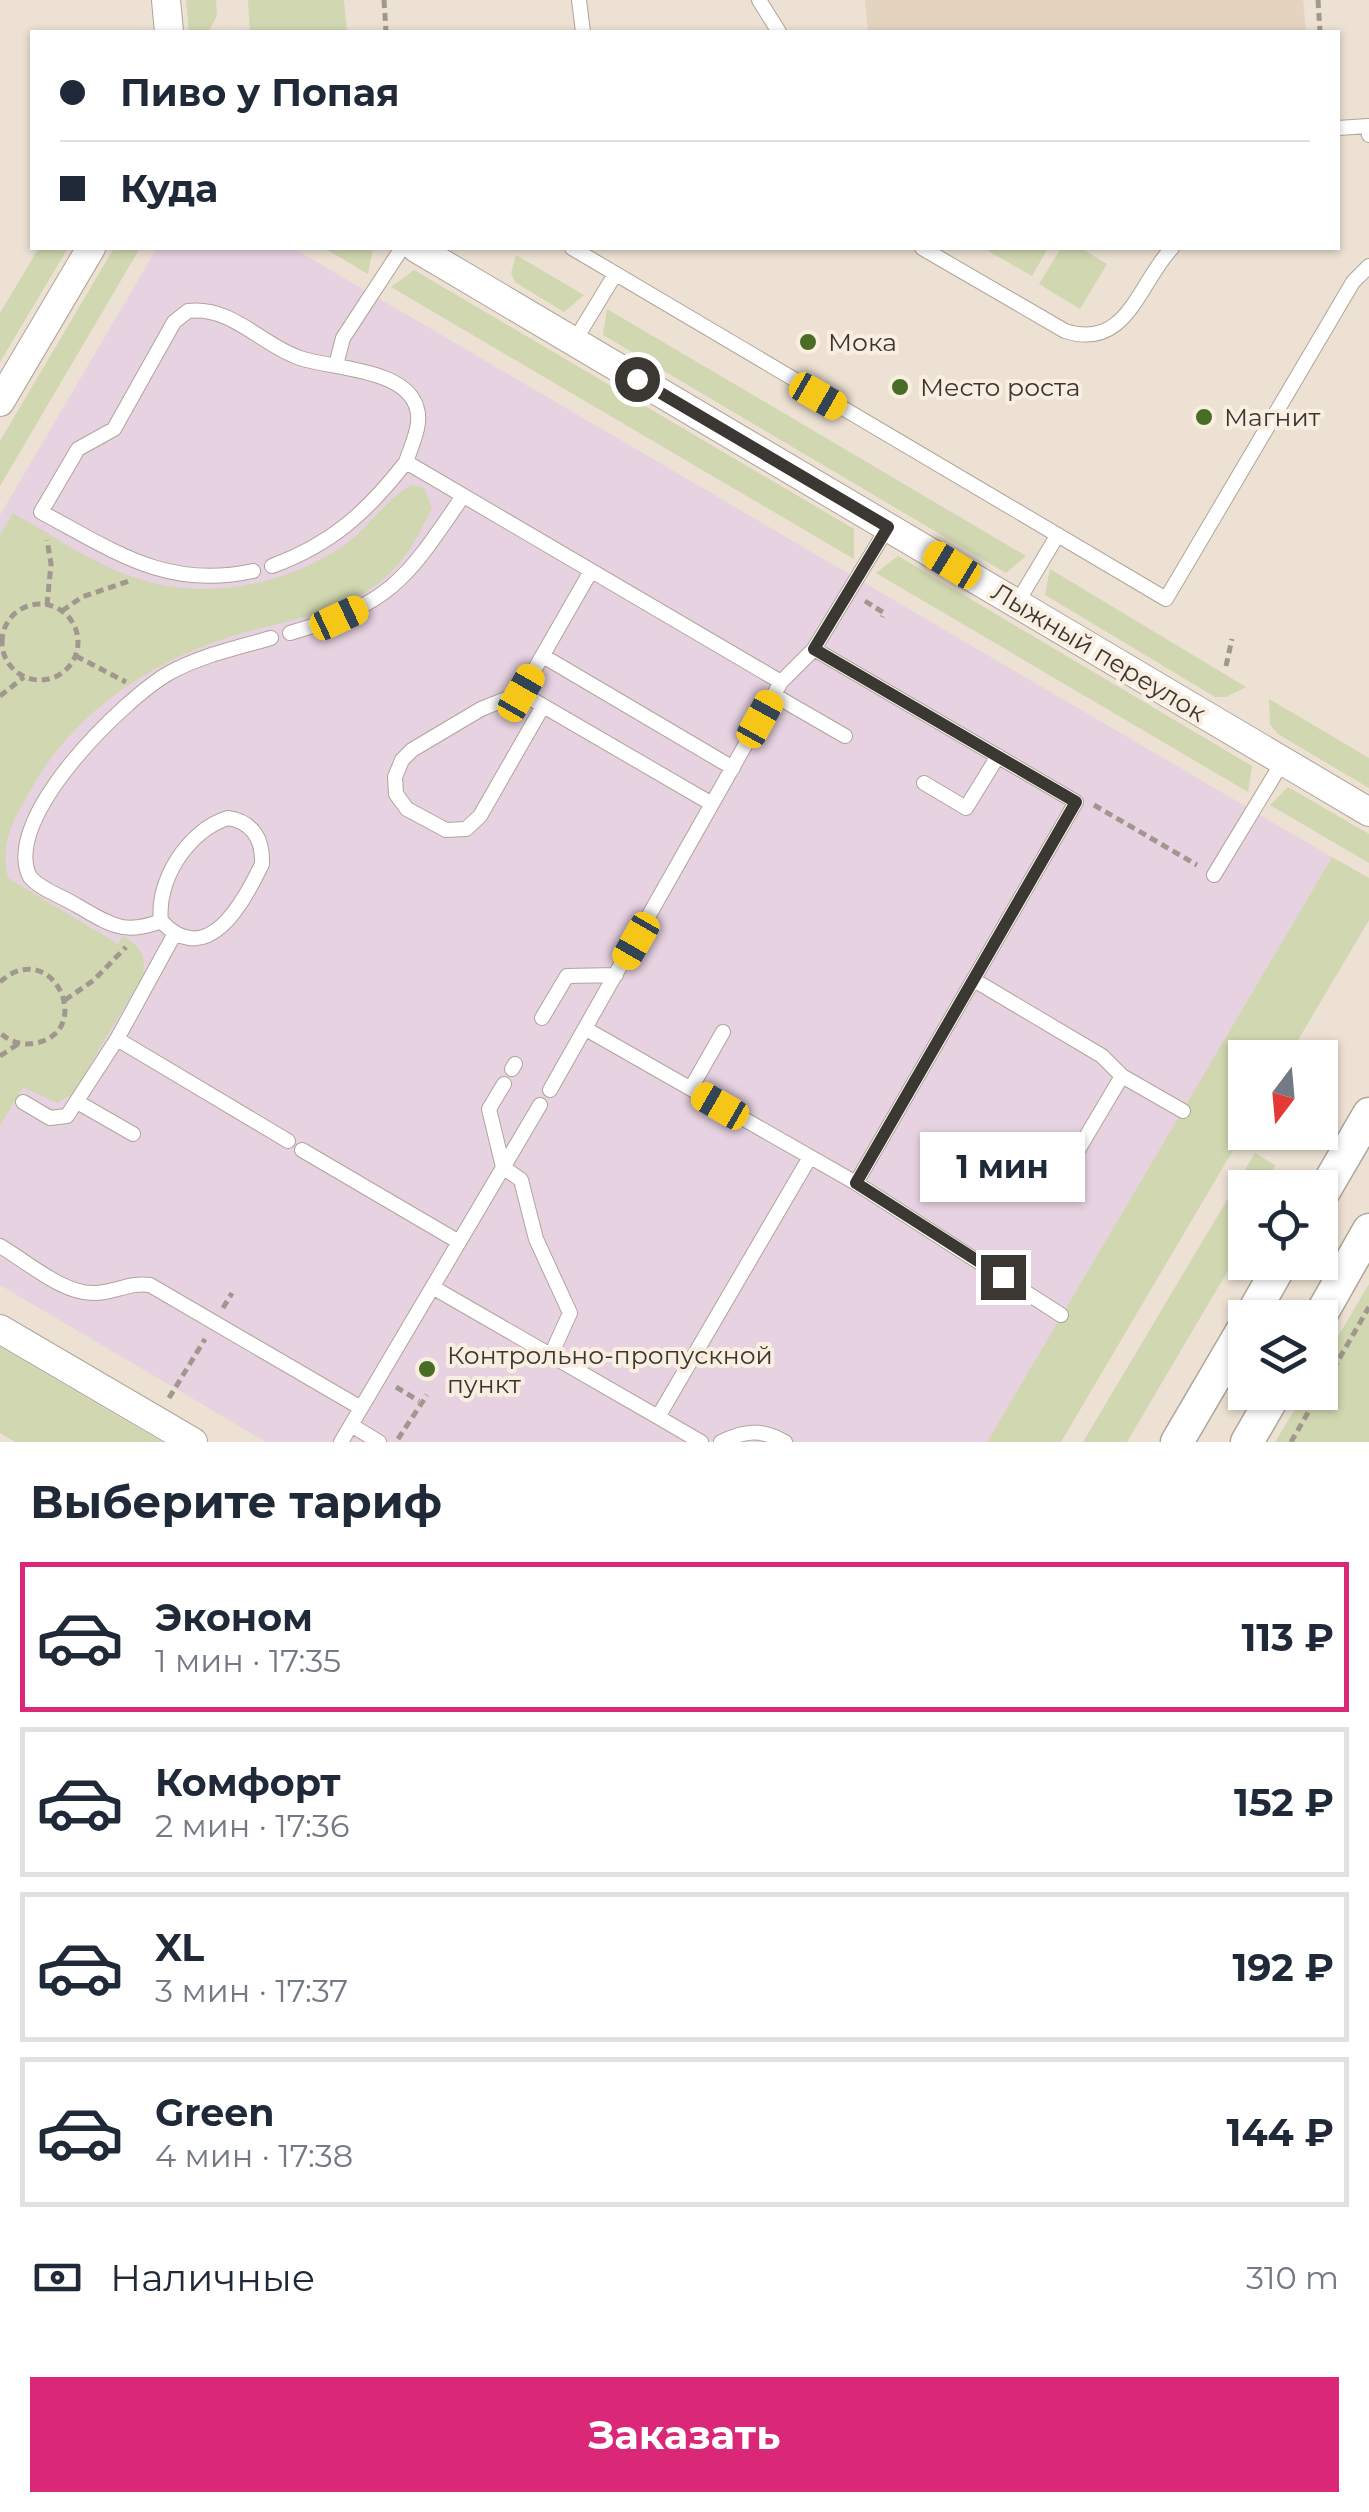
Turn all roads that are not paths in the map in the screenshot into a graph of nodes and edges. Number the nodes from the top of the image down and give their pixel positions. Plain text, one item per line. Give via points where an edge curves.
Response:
1 (166, 0) edge
2 (579, 0) edge
3 (759, 0) edge
4 (169, 30) edge
5 (583, 30) edge
6 (779, 30) edge
7 (1369, 126) edge
8 (1340, 128) edge
9 (1369, 136) edge
10 (90, 250) edge
11 (401, 250) edge
12 (419, 250) edge
13 (575, 250) edge
14 (925, 250) edge
15 (1171, 250) edge
16 (1369, 266) edge
17 (614, 276) junction
18 (574, 342) junction
19 (336, 365) junction
20 (0, 402) edge
21 (406, 462) junction
22 (463, 496) junction
23 (888, 527) junction
24 (1057, 536) junction
25 (272, 566) dead end
26 (253, 571) dead end
27 (592, 571) junction
28 (1017, 603) junction
29 (290, 632) dead end
30 (271, 638) dead end
31 (814, 649) junction
32 (543, 656) junction
33 (778, 688) junction
34 (521, 693) junction
35 (543, 706) junction
36 (845, 736) dead end
37 (998, 756) junction
38 (1282, 761) junction
39 (733, 768) junction
40 (924, 783) dead end
41 (712, 804) junction
42 (1369, 812) edge
43 (1214, 875) road end
44 (161, 921) junction
45 (174, 935) junction
46 (616, 975) junction
47 (974, 980) junction
48 (542, 1018) dead end
49 (586, 1028) junction
50 (723, 1032) dead end
51 (117, 1039) junction
52 (1122, 1076) junction
53 (504, 1084) dead end
54 (691, 1088) junction
55 (550, 1090) dead end
56 (23, 1102) dead end
57 (79, 1103) junction
58 (540, 1105) dead end
59 (1183, 1111) dead end
60 (1369, 1114) edge
61 (134, 1134) dead end
62 (288, 1141) dead end
63 (302, 1150) dead end
64 (810, 1156) junction
65 (503, 1168) junction
66 (1336, 1170) edge
67 (1064, 1172) dead end
68 (856, 1183) junction
69 (1369, 1230) edge
70 (459, 1242) junction
71 (0, 1246) edge
72 (434, 1288) junction
73 (1329, 1300) edge
74 (1061, 1314) dead end
75 (0, 1329) edge
76 (551, 1355) junction
77 (1228, 1355) edge
78 (361, 1408) junction
79 (1266, 1410) edge
80 (658, 1417) junction
81 (350, 1425) junction
82 (193, 1442) edge
83 (341, 1442) edge
84 (379, 1442) edge
85 (701, 1442) edge
86 (721, 1442) edge
87 (785, 1442) edge
88 (1177, 1442) edge
89 (1247, 1442) edge

1 - 4 street
2 - 5 lane
3 - 6 lane
7 - 8 lane
7 - 9 lane
10 - 20 street
11 - 19 lane via 342,338
12 - 18 street, Лыжный переулок
13 - 17 lane
14 - 15 lane via 1084,338 1118,324
16 - 24 lane via 1352,282 1318,354 1166,599
17 - 18 lane
17 - 24 lane
18 - 23 street, Лыжный переулок
19 - 21 lane via 375,374 407,393 417,408 417,428
19 - 26 lane via 299,358 222,314 188,310 174,322 114,429 78,449 42,512 146,568 184,576
21 - 22 lane
21 - 25 lane via 339,535
22 - 27 lane
22 - 29 lane via 406,574 378,600
23 - 28 street, Лыжный переулок
23 - 31 lane
24 - 28 lane
27 - 32 lane
27 - 33 lane
28 - 38 street, Лыжный переулок
30 - 44 lane via 174,670 138,692 94,727 50,779 18,834 18,856 30,878 112,925 135,931
31 - 33 lane
31 - 37 lane
32 - 34 lane
32 - 39 lane
33 - 36 lane
33 - 39 lane
34 - 35 lane
34 - 35 lane via 481,708 412,750 395,777 406,809 446,830 466,829
35 - 41 lane
37 - 40 lane via 966,808
37 - 47 lane via 1076,802
38 - 42 street, Лыжный переулок
38 - 43 lane
39 - 41 lane
41 - 46 lane
44 - 45 lane
44 - 45 lane via 162,887 181,857 215,822 244,821 263,850 254,882 211,936
45 - 51 lane
46 - 48 lane via 566,976
46 - 49 lane
47 - 52 lane via 1102,1056
47 - 68 lane
49 - 54 lane
49 - 55 lane
50 - 54 lane
51 - 57 lane
51 - 62 lane
52 - 59 lane
52 - 67 lane
53 - 65 lane via 489,1109
54 - 64 lane
56 - 57 lane via 50,1118 67,1116
57 - 61 lane
58 - 65 lane
60 - 66 street
63 - 70 lane
64 - 68 lane
64 - 80 lane
65 - 70 lane
65 - 76 lane via 521,1180 547,1271 570,1313
68 - 74 lane
69 - 73 street
70 - 72 lane
71 - 78 lane via 76,1291 150,1284
72 - 76 lane
72 - 78 lane
75 - 82 street
76 - 80 lane
77 - 88 street
78 - 81 lane
79 - 89 street
80 - 85 lane
81 - 83 lane
81 - 84 lane
86 - 87 lane via 741,1432 768,1433

